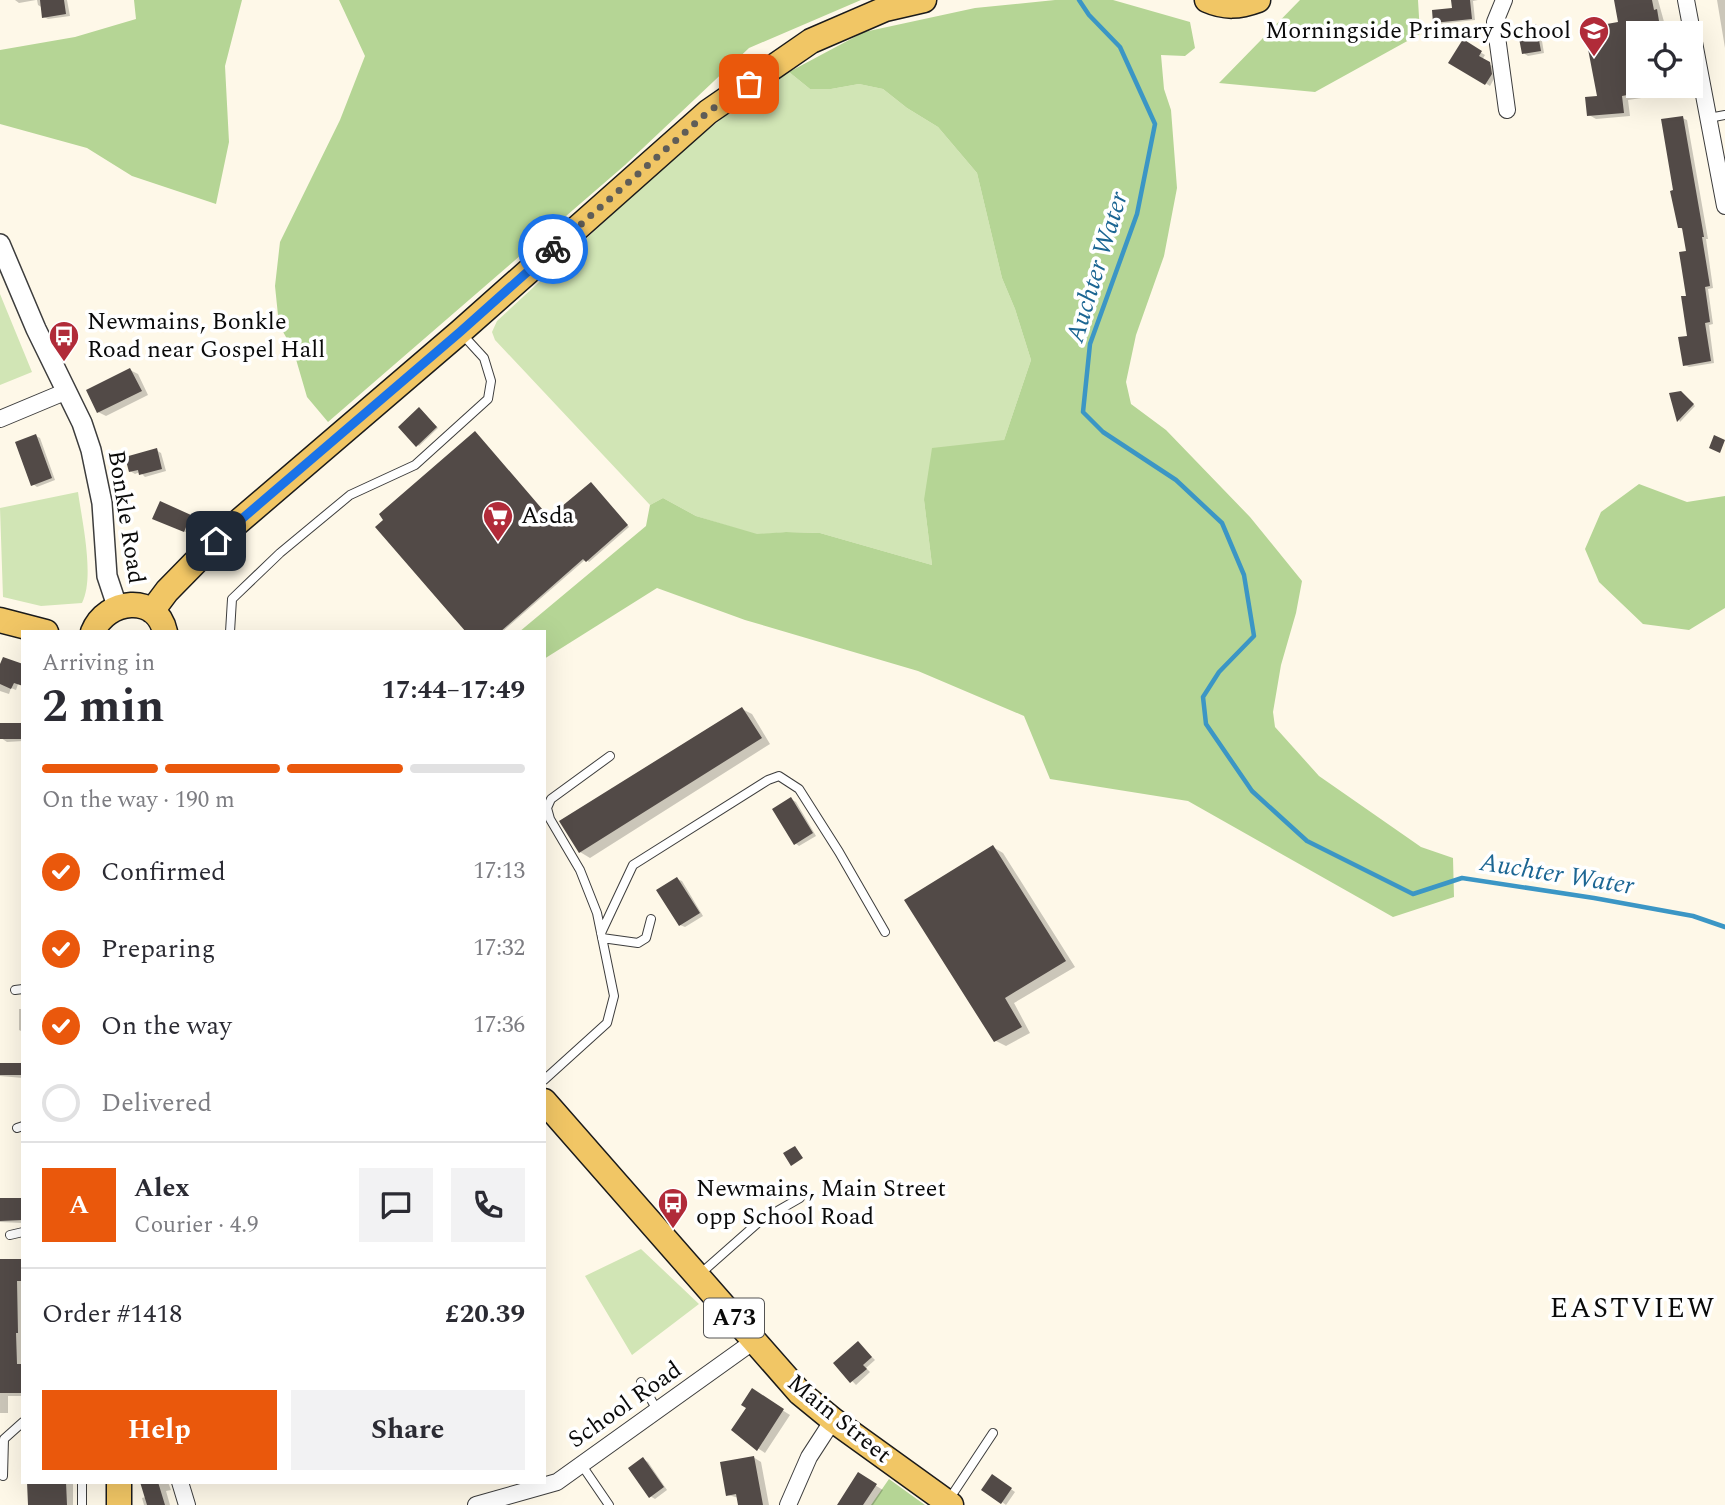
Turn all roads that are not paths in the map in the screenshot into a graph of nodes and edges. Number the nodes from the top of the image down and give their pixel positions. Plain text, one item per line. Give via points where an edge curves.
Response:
1 (924, 0) edge
2 (1207, 0) edge
3 (1258, 0) edge
4 (1504, 0) edge
5 (1686, 0) edge
6 (1507, 110) dead end
7 (1717, 117) edge
8 (1725, 205) edge
9 (0, 244) edge
10 (460, 332) junction
11 (67, 391) junction
12 (0, 419) edge
13 (117, 606) junction
14 (152, 611) junction
15 (0, 620) edge
16 (38, 630) edge
17 (94, 630) edge
18 (164, 630) edge
19 (230, 630) edge
20 (610, 756) dead end
21 (651, 919) dead end
22 (885, 932) dead end
23 (602, 935) junction
24 (546, 1078) edge
25 (546, 1103) edge
26 (800, 1198) dead end
27 (21, 1232) edge
28 (10, 1235) dead end
29 (697, 1276) junction
30 (754, 1341) junction
31 (641, 1382) dead end
32 (657, 1410) junction
33 (833, 1420) junction
34 (21, 1424) edge
35 (993, 1433) dead end
36 (581, 1464) junction
37 (4, 1476) dead end
38 (82, 1484) edge
39 (119, 1484) edge
40 (181, 1484) edge
41 (949, 1504) edge
42 (82, 1505) edge
43 (119, 1505) edge
44 (187, 1505) edge
45 (476, 1505) edge
46 (609, 1505) edge
47 (788, 1505) edge

1 - 10 main road via 886,9 811,41 708,112
2 - 3 main road via 1230,7
4 - 6 street via 1496,22
5 - 7 street
7 - 8 street
9 - 11 street, Bonkle Road
10 - 14 main road via 209,547
10 - 19 lane via 484,358 491,381 488,399 415,465 349,495 280,553 232,599
11 - 12 street
11 - 13 street, Bonkle Road via 97,476 107,576
13 - 14 main road
13 - 17 main road
14 - 18 main road
15 - 16 main road
20 - 23 lane via 551,799 547,808 580,870
21 - 23 lane via 646,938 638,943
22 - 23 lane via 799,789 779,776 633,865
23 - 24 lane via 614,996 607,1023
25 - 29 main road, Main Street / A73
26 - 29 lane via 760,1221
27 - 28 lane
29 - 30 main road, Main Street / A73
30 - 32 street, School Road
30 - 33 main road, Main Street / A73 via 800,1393
31 - 32 lane
32 - 36 street, School Road
33 - 41 main road, Main Street / A73
33 - 47 street via 809,1457
34 - 37 lane via 4,1439
35 - 41 lane
36 - 45 street, School Road via 557,1482
36 - 46 lane
38 - 42 lane
39 - 43 main road
40 - 44 street

